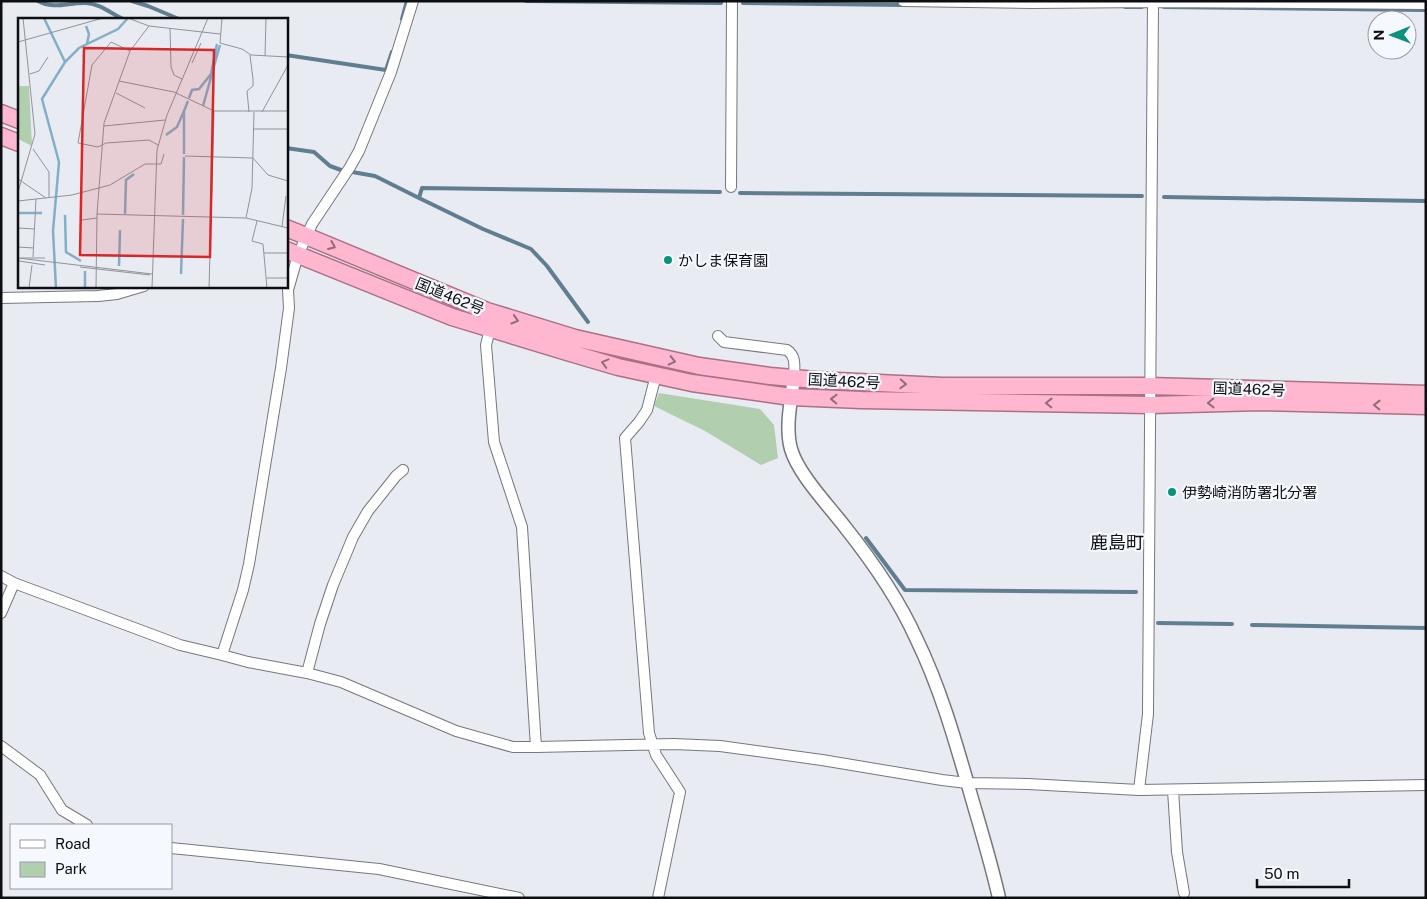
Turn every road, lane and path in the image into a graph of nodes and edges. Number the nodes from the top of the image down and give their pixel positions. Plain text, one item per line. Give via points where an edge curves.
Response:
1 (413, 1) edge
2 (732, 1) edge
3 (904, 1) edge
4 (1153, 2) edge
5 (1426, 4) edge
6 (1, 113) edge
7 (18, 120) edge
8 (1, 136) edge
9 (18, 143) edge
10 (731, 187) dead end
11 (288, 229) edge
12 (306, 236) junction
13 (292, 252) edge
14 (137, 288) edge
15 (1, 298) edge
16 (490, 329) junction
17 (718, 336) dead end
18 (656, 375) junction
19 (794, 378) junction
20 (1150, 386) junction
21 (1426, 394) edge
22 (791, 397) junction
23 (1150, 405) junction
24 (1426, 406) edge
25 (403, 470) dead end
26 (1, 576) edge
27 (14, 583) junction
28 (1, 613) edge
29 (222, 655) junction
30 (307, 673) junction
31 (652, 744) junction
32 (1, 746) edge
33 (536, 748) junction
34 (967, 783) junction
35 (1426, 785) edge
36 (1139, 790) junction
37 (1173, 790) junction
38 (85, 824) edge
39 (172, 848) edge
40 (1184, 893) dead end
41 (519, 898) edge
42 (658, 898) edge
43 (999, 898) edge

1 - 12 street via 391,72 359,151
2 - 10 street
3 - 4 street
4 - 5 street
4 - 20 street
6 - 7 highway
8 - 9 highway
11 - 12 highway, 国道462号
12 - 13 street
12 -> 19 highway, 国道462号 via 487,311 575,338 698,366
13 - 16 highway, 国道462号 via 452,317
13 - 29 street via 281,368 249,564
14 - 15 street via 98,296
18 -> 16 highway, 国道462号
16 - 33 street via 486,345 494,442 522,527
17 - 19 street via 724,342 787,350 795,361
18 - 22 highway, 国道462号
18 - 31 street via 647,410 625,438
19 -> 20 highway, 国道462号 via 942,386
19 - 22 street
20 - 21 highway, 国道462号
20 - 23 street
23 -> 22 highway, 国道462号
22 - 34 street via 788,428 795,459 869,558 905,615 942,701
24 -> 23 highway, 国道462号 via 1260,402
23 - 36 street via 1148,714
25 - 30 street via 368,511 353,537 333,585
26 - 27 street
27 - 28 street
27 - 29 street via 180,645
29 - 30 street
30 - 33 street via 341,682 456,731 513,747
31 - 33 street
31 - 34 street via 738,748
31 - 42 street via 680,792
32 - 38 street via 40,775 62,810
34 - 36 street
34 - 43 street
35 - 37 street
36 - 37 street
37 - 40 street via 1176,852
39 - 41 street via 379,869

